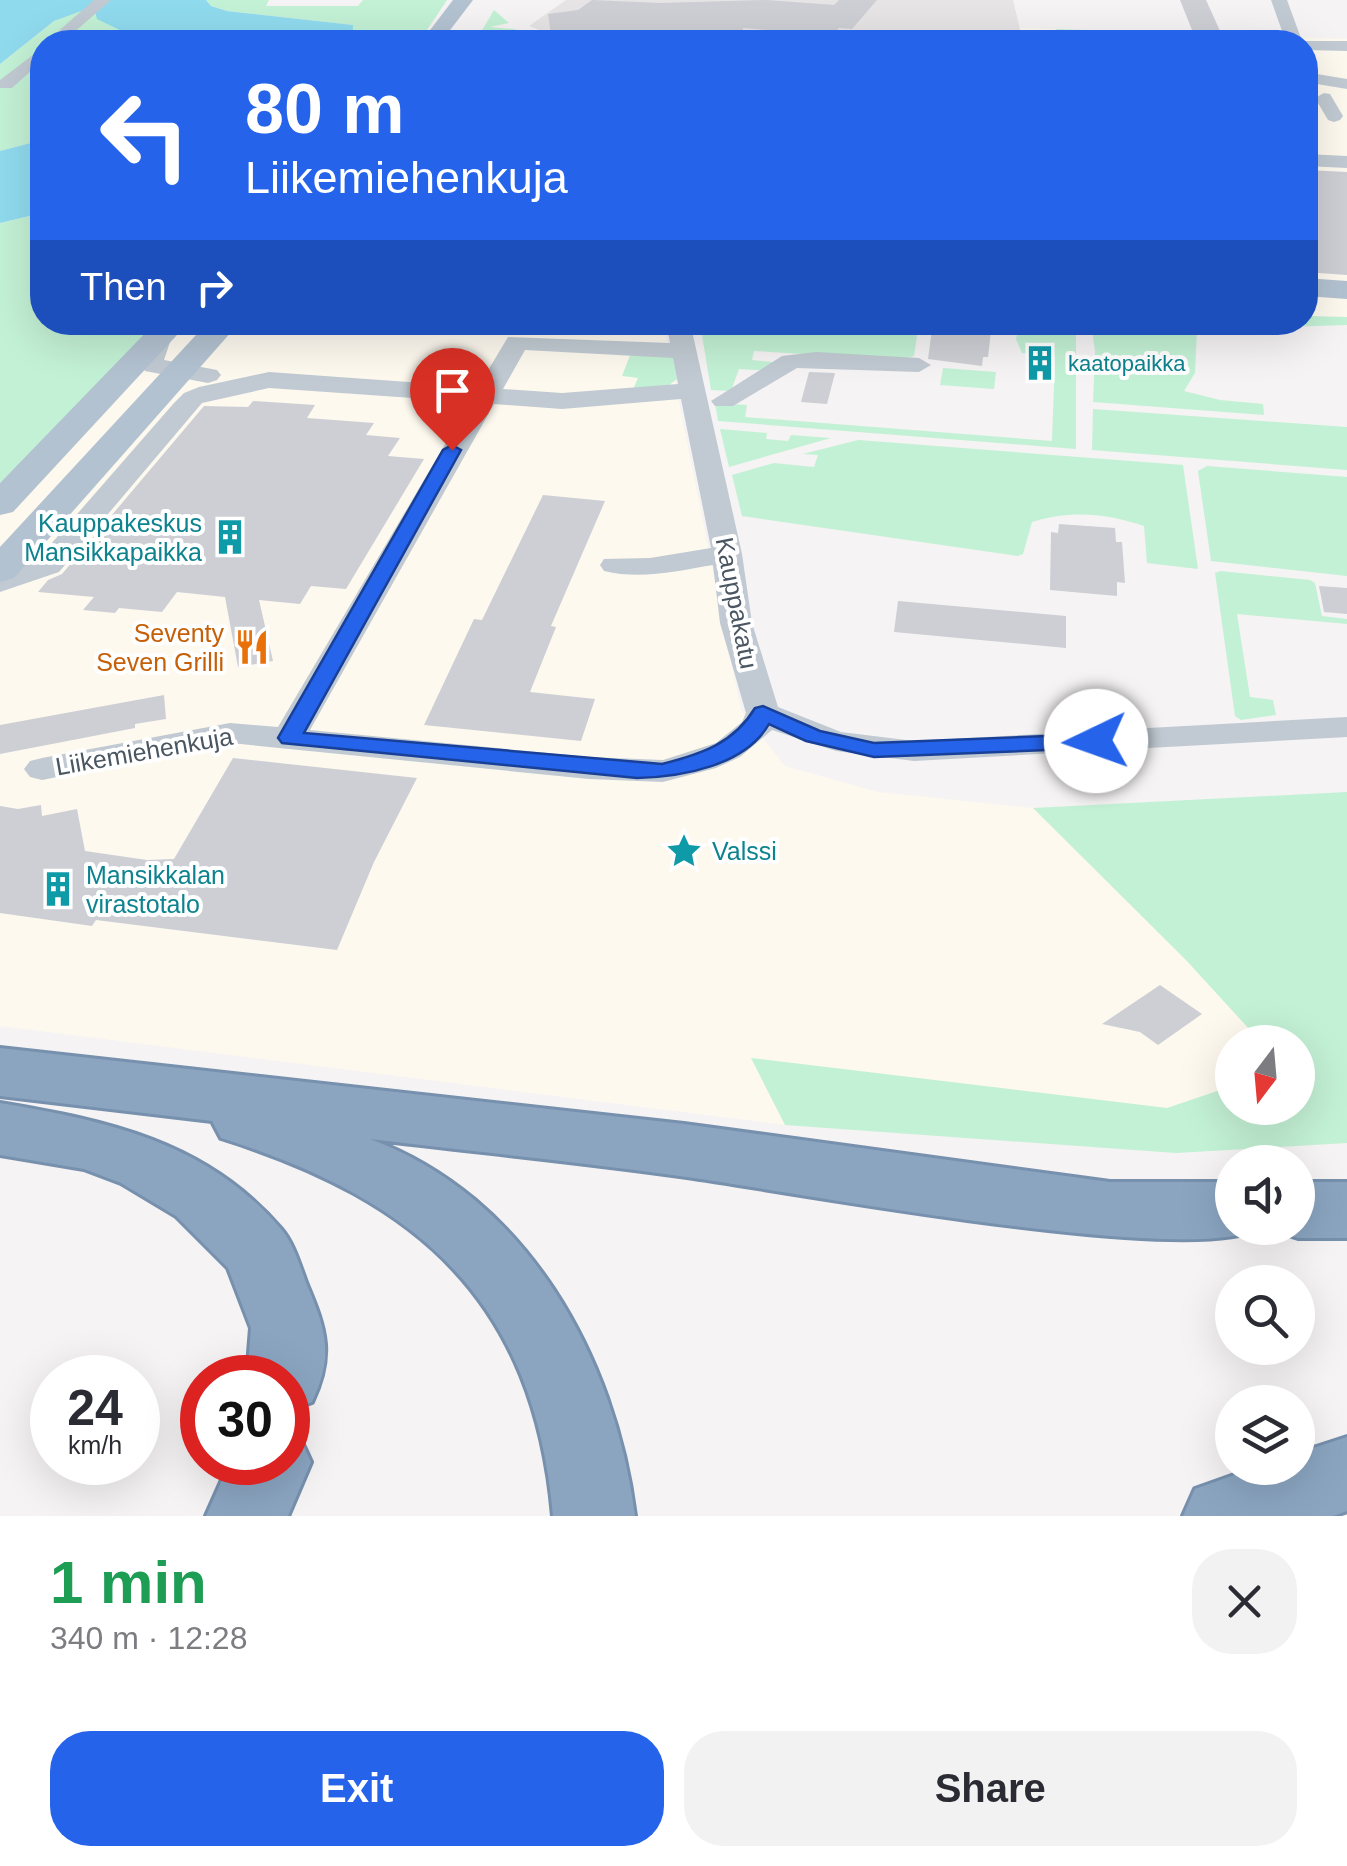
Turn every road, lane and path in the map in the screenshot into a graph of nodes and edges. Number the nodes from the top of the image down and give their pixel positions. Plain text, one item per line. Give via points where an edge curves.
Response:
1 (463, 0) edge
2 (1278, 0) edge
3 (97, 4) edge
4 (68, 30) edge
5 (439, 30) edge
6 (1289, 30) edge
7 (1318, 45) edge
8 (1347, 46) edge
9 (30, 63) edge
10 (1318, 78) edge
11 (6, 84) dead end
12 (1347, 84) edge
13 (1347, 96) edge
14 (1318, 97) edge
15 (1318, 101) edge
16 (1334, 116) dead end
17 (1318, 161) edge
18 (1347, 162) edge
19 (1318, 288) edge
20 (1347, 290) edge
21 (1318, 300) edge
22 (1347, 302) edge
23 (163, 335) edge
24 (165, 335) edge
25 (214, 335) edge
26 (641, 335) edge
27 (680, 335) edge
28 (919, 365) dead end
29 (180, 373) junction
30 (269, 380) junction
31 (692, 390) junction
32 (484, 396) junction
33 (724, 400) dead end
34 (0, 504) edge
35 (728, 554) junction
36 (615, 565) dead end
37 (0, 570) edge
38 (0, 583) edge
39 (763, 713) junction
40 (1347, 727) edge
41 (290, 738) junction
42 (42, 769) dead end
43 (5, 1092) edge
44 (1215, 1210) edge
45 (1315, 1210) edge
46 (1347, 1210) edge
47 (287, 1355) edge
48 (1347, 1474) edge
49 (261, 1485) edge
50 (247, 1516) edge
51 (594, 1516) edge
52 (1224, 1516) edge

1 - 5 main road
2 - 6 street
3 - 4 street
7 - 8 street
9 - 11 street
10 - 12 street
13 - 14 street
15 - 16 street
17 - 18 street
19 - 20 main road
21 - 22 main road
23 - 34 main road
24 - 29 street via 154,366
25 - 29 main road
26 - 32 street via 566,345 517,342
27 - 31 street, Kauppakatu
28 - 33 street via 792,361
29 - 30 street
29 - 37 main road
30 - 32 street
30 - 38 street via 193,398 48,566
31 - 32 street via 595,401
31 - 35 street, Kauppakatu
32 - 41 street
35 - 36 street via 650,567
35 - 39 street, Kauppakatu via 736,623
39 - 40 street via 848,746 914,751
39 - 41 street, Liikemiehenkuja via 757,727 728,750 662,770
41 - 42 street, Liikemiehenkuja via 230,732
43 - 44 highway via 684,1150 1110,1210
43 - 47 highway via 202,1196 258,1252 288,1328
43 - 51 highway via 260,1122 392,1179 472,1239 538,1321 568,1394 592,1480
45 - 46 highway
48 - 52 highway
49 - 50 highway

